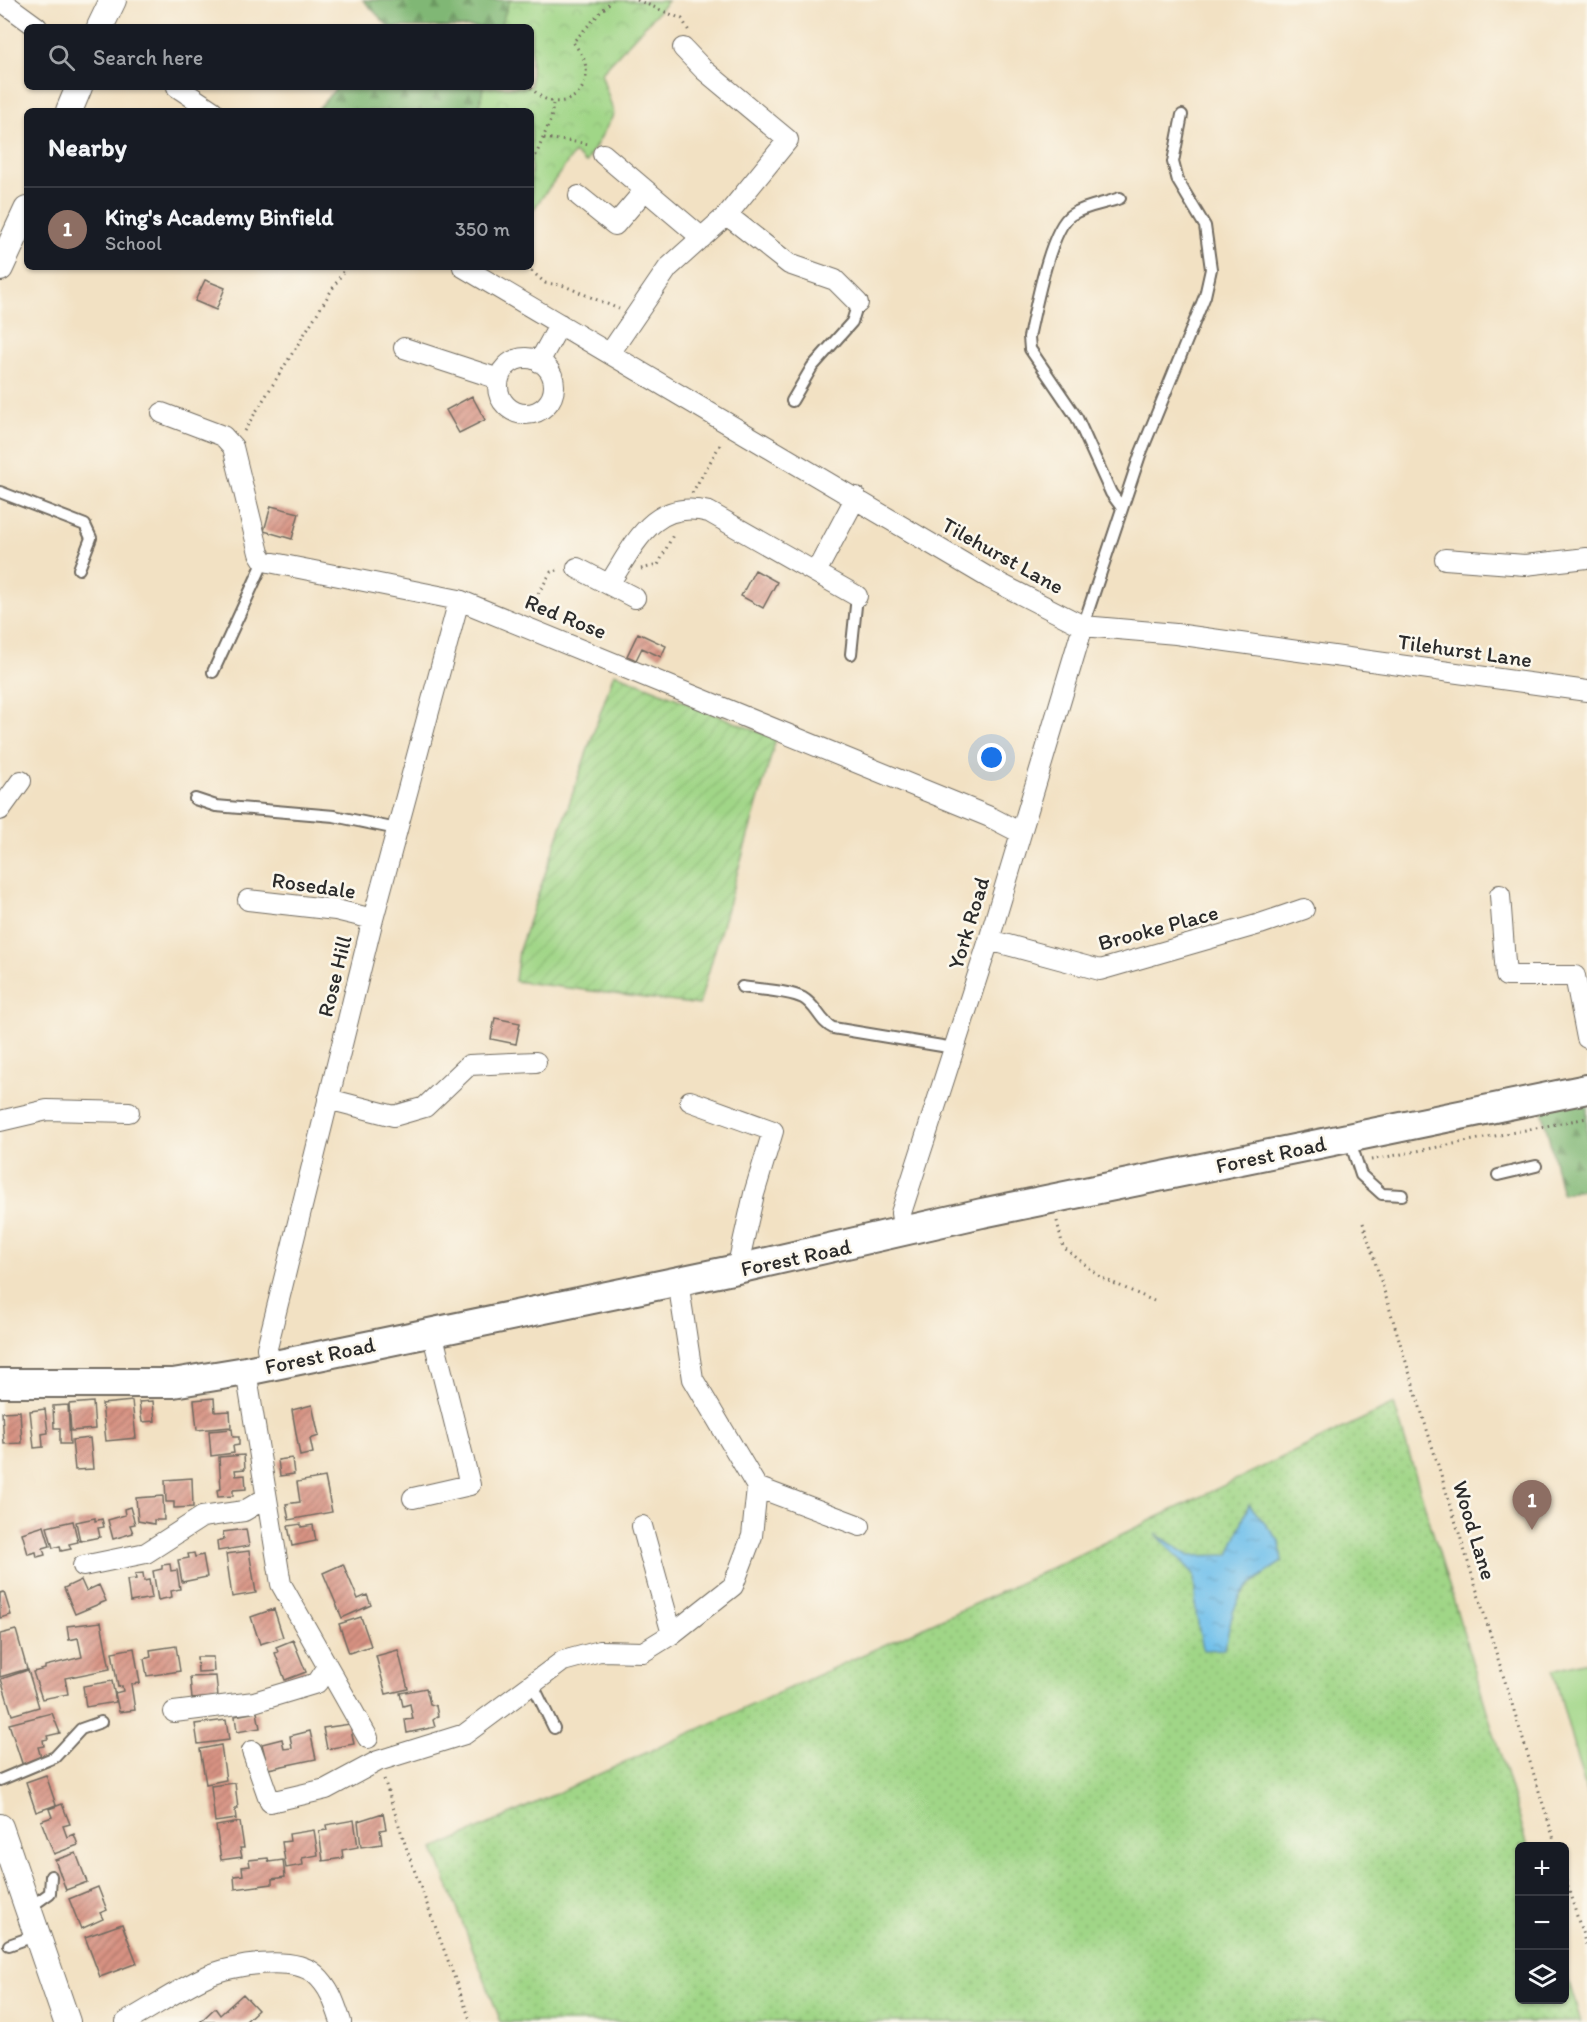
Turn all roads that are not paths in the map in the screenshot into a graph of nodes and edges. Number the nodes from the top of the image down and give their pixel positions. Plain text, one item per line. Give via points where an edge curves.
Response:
1 (0, 0) edge
2 (113, 0) edge
3 (33, 24) edge
4 (101, 24) edge
5 (682, 48) road end
6 (78, 90) edge
7 (182, 90) edge
8 (70, 108) edge
9 (208, 108) edge
10 (1182, 115) dead end
11 (603, 154) road end
12 (645, 190) junction
13 (579, 196) dead end
14 (1120, 198) dead end
15 (726, 215) junction
16 (24, 216) edge
17 (702, 238) junction
18 (2, 256) edge
19 (468, 270) edge
20 (858, 303) joint
21 (560, 324) junction
22 (404, 348) dead end
23 (610, 353) junction
24 (539, 362) junction
25 (499, 380) junction
26 (792, 401) dead end
27 (162, 413) dead end
28 (0, 492) edge
29 (856, 497) junction
30 (1122, 508) junction
31 (1587, 558) edge
32 (1445, 559) dead end
33 (264, 561) junction
34 (577, 568) road end
35 (79, 569) dead end
36 (816, 572) junction
37 (609, 584) junction
38 (857, 596) joint
39 (635, 598) dead end
40 (459, 600) junction
41 (1083, 626) junction
42 (851, 654) dead end
43 (213, 672) dead end
44 (1587, 691) edge
45 (21, 781) dead end
46 (195, 799) dead end
47 (1031, 803) junction
48 (0, 810) edge
49 (990, 817) junction
50 (397, 829) junction
51 (1021, 833) junction
52 (1500, 895) dead end
53 (248, 900) dead end
54 (1304, 909) dead end
55 (373, 918) junction
56 (989, 939) junction
57 (1581, 976) edge
58 (742, 987) dead end
59 (1587, 1038) edge
60 (954, 1048) junction
61 (536, 1062) dead end
62 (1587, 1089) edge
63 (328, 1099) junction
64 (690, 1101) dead end
65 (129, 1112) dead end
66 (0, 1121) edge
67 (1353, 1150) junction
68 (1536, 1166) dead end
69 (1498, 1175) dead end
70 (1402, 1195) dead end
71 (904, 1233) junction
72 (737, 1269) junction
73 (678, 1281) junction
74 (432, 1332) junction
75 (259, 1368) junction
76 (0, 1383) edge
77 (757, 1487) junction
78 (266, 1498) junction
79 (413, 1498) dead end
80 (642, 1526) dead end
81 (860, 1526) dead end
82 (83, 1566) dead end
83 (672, 1634) junction
84 (327, 1668) junction
85 (533, 1685) junction
86 (174, 1712) dead end
87 (101, 1722) dead end
88 (554, 1728) dead end
89 (368, 1738) dead end
90 (252, 1751) dead end
91 (0, 1780) edge
92 (0, 1827) edge
93 (51, 1876) dead end
94 (29, 1908) junction
95 (38, 1935) junction
96 (9, 1945) dead end
97 (67, 2022) edge
98 (126, 2022) edge
99 (341, 2022) edge

1 - 3 street
2 - 4 street
5 - 15 street via 788,140
6 - 8 street
7 - 9 street
10 - 30 lane via 1173,162 1178,181 1205,226 1211,268 1205,296
11 - 12 street
12 - 13 street via 615,225
12 - 17 street
14 - 30 lane via 1082,209 1061,225 1046,264 1029,338 1030,349 1077,418 1111,493
15 - 17 street
15 - 20 street via 789,264 835,280
16 - 18 street
17 - 23 street via 668,268
19 - 21 street, Tilehurst Lane
20 - 26 lane via 852,322 812,367
21 - 23 street, Tilehurst Lane
21 - 24 street
22 - 25 street
23 - 29 street, Tilehurst Lane
24 - 25 street via 515,361
24 - 25 street via 552,376 554,385 541,410 514,412 500,398
27 - 33 street via 223,436 233,447
28 - 35 lane via 85,525 90,538
29 - 36 street
29 - 41 street, Tilehurst Lane via 989,578
30 - 41 lane
31 - 32 street via 1525,566
33 - 40 street, Red Rose
33 - 43 lane
34 - 37 street
36 - 37 street via 709,512 691,507 665,512 642,533
36 - 38 street
37 - 39 street
38 - 42 lane
40 - 49 street, Red Rose
40 - 50 street, Rose Hill
41 - 44 street, Tilehurst Lane via 1176,634
41 - 47 street, York Road
45 - 48 street
46 - 50 lane via 216,806 334,816
47 - 49 street
47 - 51 street, York Road
49 - 51 street, Red Rose
50 - 55 street, Rose Hill
51 - 56 street, York Road
52 - 57 street via 1506,976
53 - 55 street, Rosedale
54 - 56 street, Brooke Place via 1100,970
55 - 63 street, Rose Hill
56 - 60 street, York Road
57 - 59 street
58 - 60 lane via 803,998 833,1028
60 - 71 street, York Road via 901,1213
61 - 63 street via 469,1065 425,1107 394,1116
62 - 67 main road, Forest Road
63 - 75 street, Rose Hill
64 - 72 street via 772,1131
65 - 66 street via 47,1110
67 - 70 lane via 1361,1175 1382,1194
67 - 71 main road, Forest Road via 1052,1199
68 - 69 lane
71 - 72 main road, Forest Road
72 - 73 main road, Forest Road
73 - 74 main road, Forest Road
73 - 77 street via 693,1379
74 - 75 main road, Forest Road
74 - 79 street via 470,1485
75 - 76 main road, Forest Road via 173,1383
75 - 78 street, Rose Hill
77 - 81 street
77 - 83 street via 752,1536 733,1587
78 - 82 street via 244,1510 202,1517 146,1553
78 - 84 street, Rose Hill via 281,1584
80 - 83 street
83 - 85 street via 643,1652 600,1651 563,1661
84 - 86 street via 317,1683 254,1702
84 - 89 street, Rose Hill
85 - 88 lane
85 - 90 street via 465,1734 378,1761 326,1789 270,1802
87 - 91 lane via 81,1729 55,1757
92 - 94 street
93 - 94 lane via 50,1893
94 - 95 street
95 - 96 lane
95 - 97 street
98 - 99 street via 209,1975 260,1964 288,1963 313,1972 331,1992

